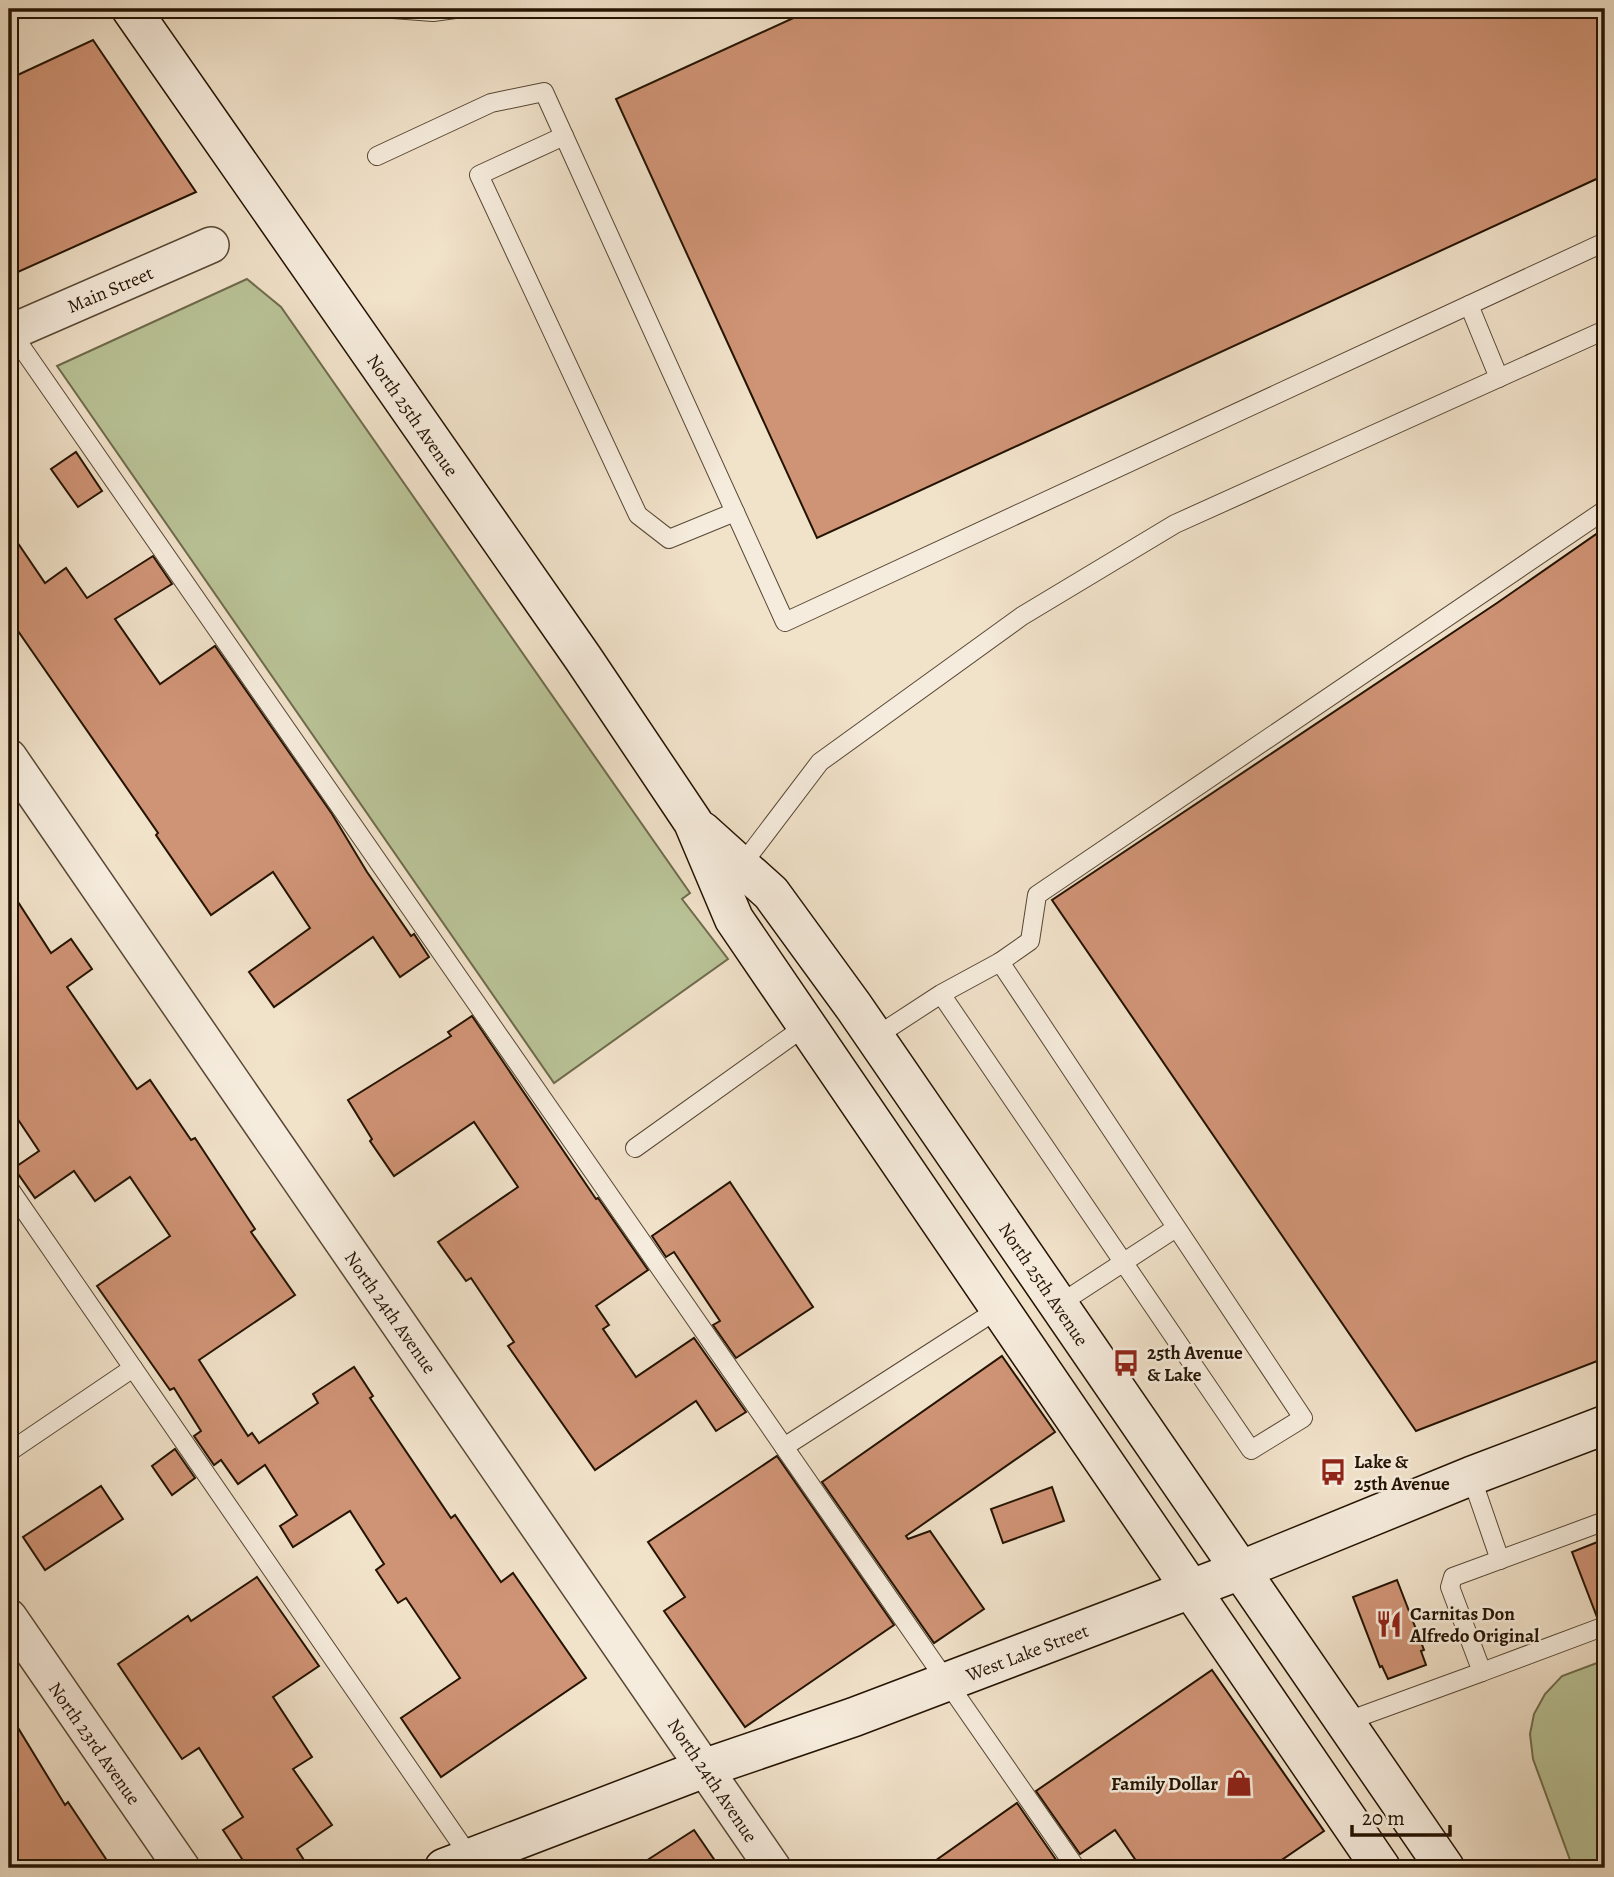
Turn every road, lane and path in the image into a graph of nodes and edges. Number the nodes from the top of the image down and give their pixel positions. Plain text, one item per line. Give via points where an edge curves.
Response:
1 (131, 9) edge
2 (393, 9) edge
3 (455, 9) edge
4 (564, 136) junction
5 (377, 156) dead end
6 (1605, 242) edge
7 (211, 245) dead end
8 (1469, 305) junction
9 (1605, 330) edge
10 (10, 332) edge
11 (1499, 378) junction
12 (1605, 510) edge
13 (735, 512) junction
14 (9, 757) edge
15 (693, 822) junction
16 (741, 866) junction
17 (1000, 962) junction
18 (941, 994) junction
19 (807, 1025) junction
20 (874, 1037) junction
21 (635, 1148) dead end
22 (9, 1188) edge
23 (1176, 1228) junction
24 (1124, 1261) junction
25 (1058, 1305) junction
26 (1000, 1308) junction
27 (133, 1368) junction
28 (1605, 1425) edge
29 (784, 1447) junction
30 (9, 1452) edge
31 (1471, 1476) junction
32 (1605, 1521) edge
33 (1500, 1560) junction
34 (1241, 1570) junction
35 (1191, 1589) junction
36 (9, 1618) edge
37 (1605, 1626) edge
38 (1482, 1672) junction
39 (947, 1682) junction
40 (1345, 1721) junction
41 (705, 1768) junction
42 (465, 1865) edge
43 (182, 1868) edge
44 (773, 1868) edge
45 (1076, 1868) edge
46 (1381, 1868) edge
47 (1445, 1868) edge

1 - 15 main road, North 25th Avenue
2 - 3 lane
4 - 5 lane via 544,92 491,103
4 - 13 lane
4 - 13 lane via 479,175 638,515 668,539
6 - 8 lane
7 - 10 street, Main Street
8 - 11 lane
8 - 13 lane via 785,622
9 - 11 lane
10 - 29 lane
11 - 16 lane via 1175,524 1022,616 820,762
12 - 17 lane via 1037,895 1030,941
14 - 41 street, North 24th Avenue
15 - 16 main road, North 25th Avenue
15 - 19 main road, North 25th Avenue via 734,919
16 - 20 main road, North 25th Avenue via 771,893
17 - 18 lane
17 - 23 lane
18 - 20 lane
18 - 24 lane
19 - 21 lane
19 - 26 main road, North 25th Avenue
20 - 25 main road, North 25th Avenue
22 - 27 lane
23 - 24 lane
23 - 24 lane via 1303,1418 1251,1450
24 - 25 lane
25 - 34 main road, North 25th Avenue
26 - 29 lane
26 - 35 main road, North 25th Avenue
27 - 30 lane
27 - 42 lane
28 - 31 main road, West Lake Street
29 - 39 lane
31 - 33 lane
31 - 34 main road, West Lake Street
32 - 33 lane
33 - 38 lane via 1453,1577 1450,1587
34 - 35 main road, West Lake Street
34 - 40 main road, North 25th Avenue
35 - 39 main road, West Lake Street
35 - 46 main road, North 25th Avenue
36 - 43 street, North 23rd Avenue
37 - 38 lane
38 - 40 lane
39 - 41 main road, West Lake Street
39 - 45 lane
40 - 47 main road, North 25th Avenue
41 - 42 main road, West Lake Street
41 - 44 street, North 24th Avenue

